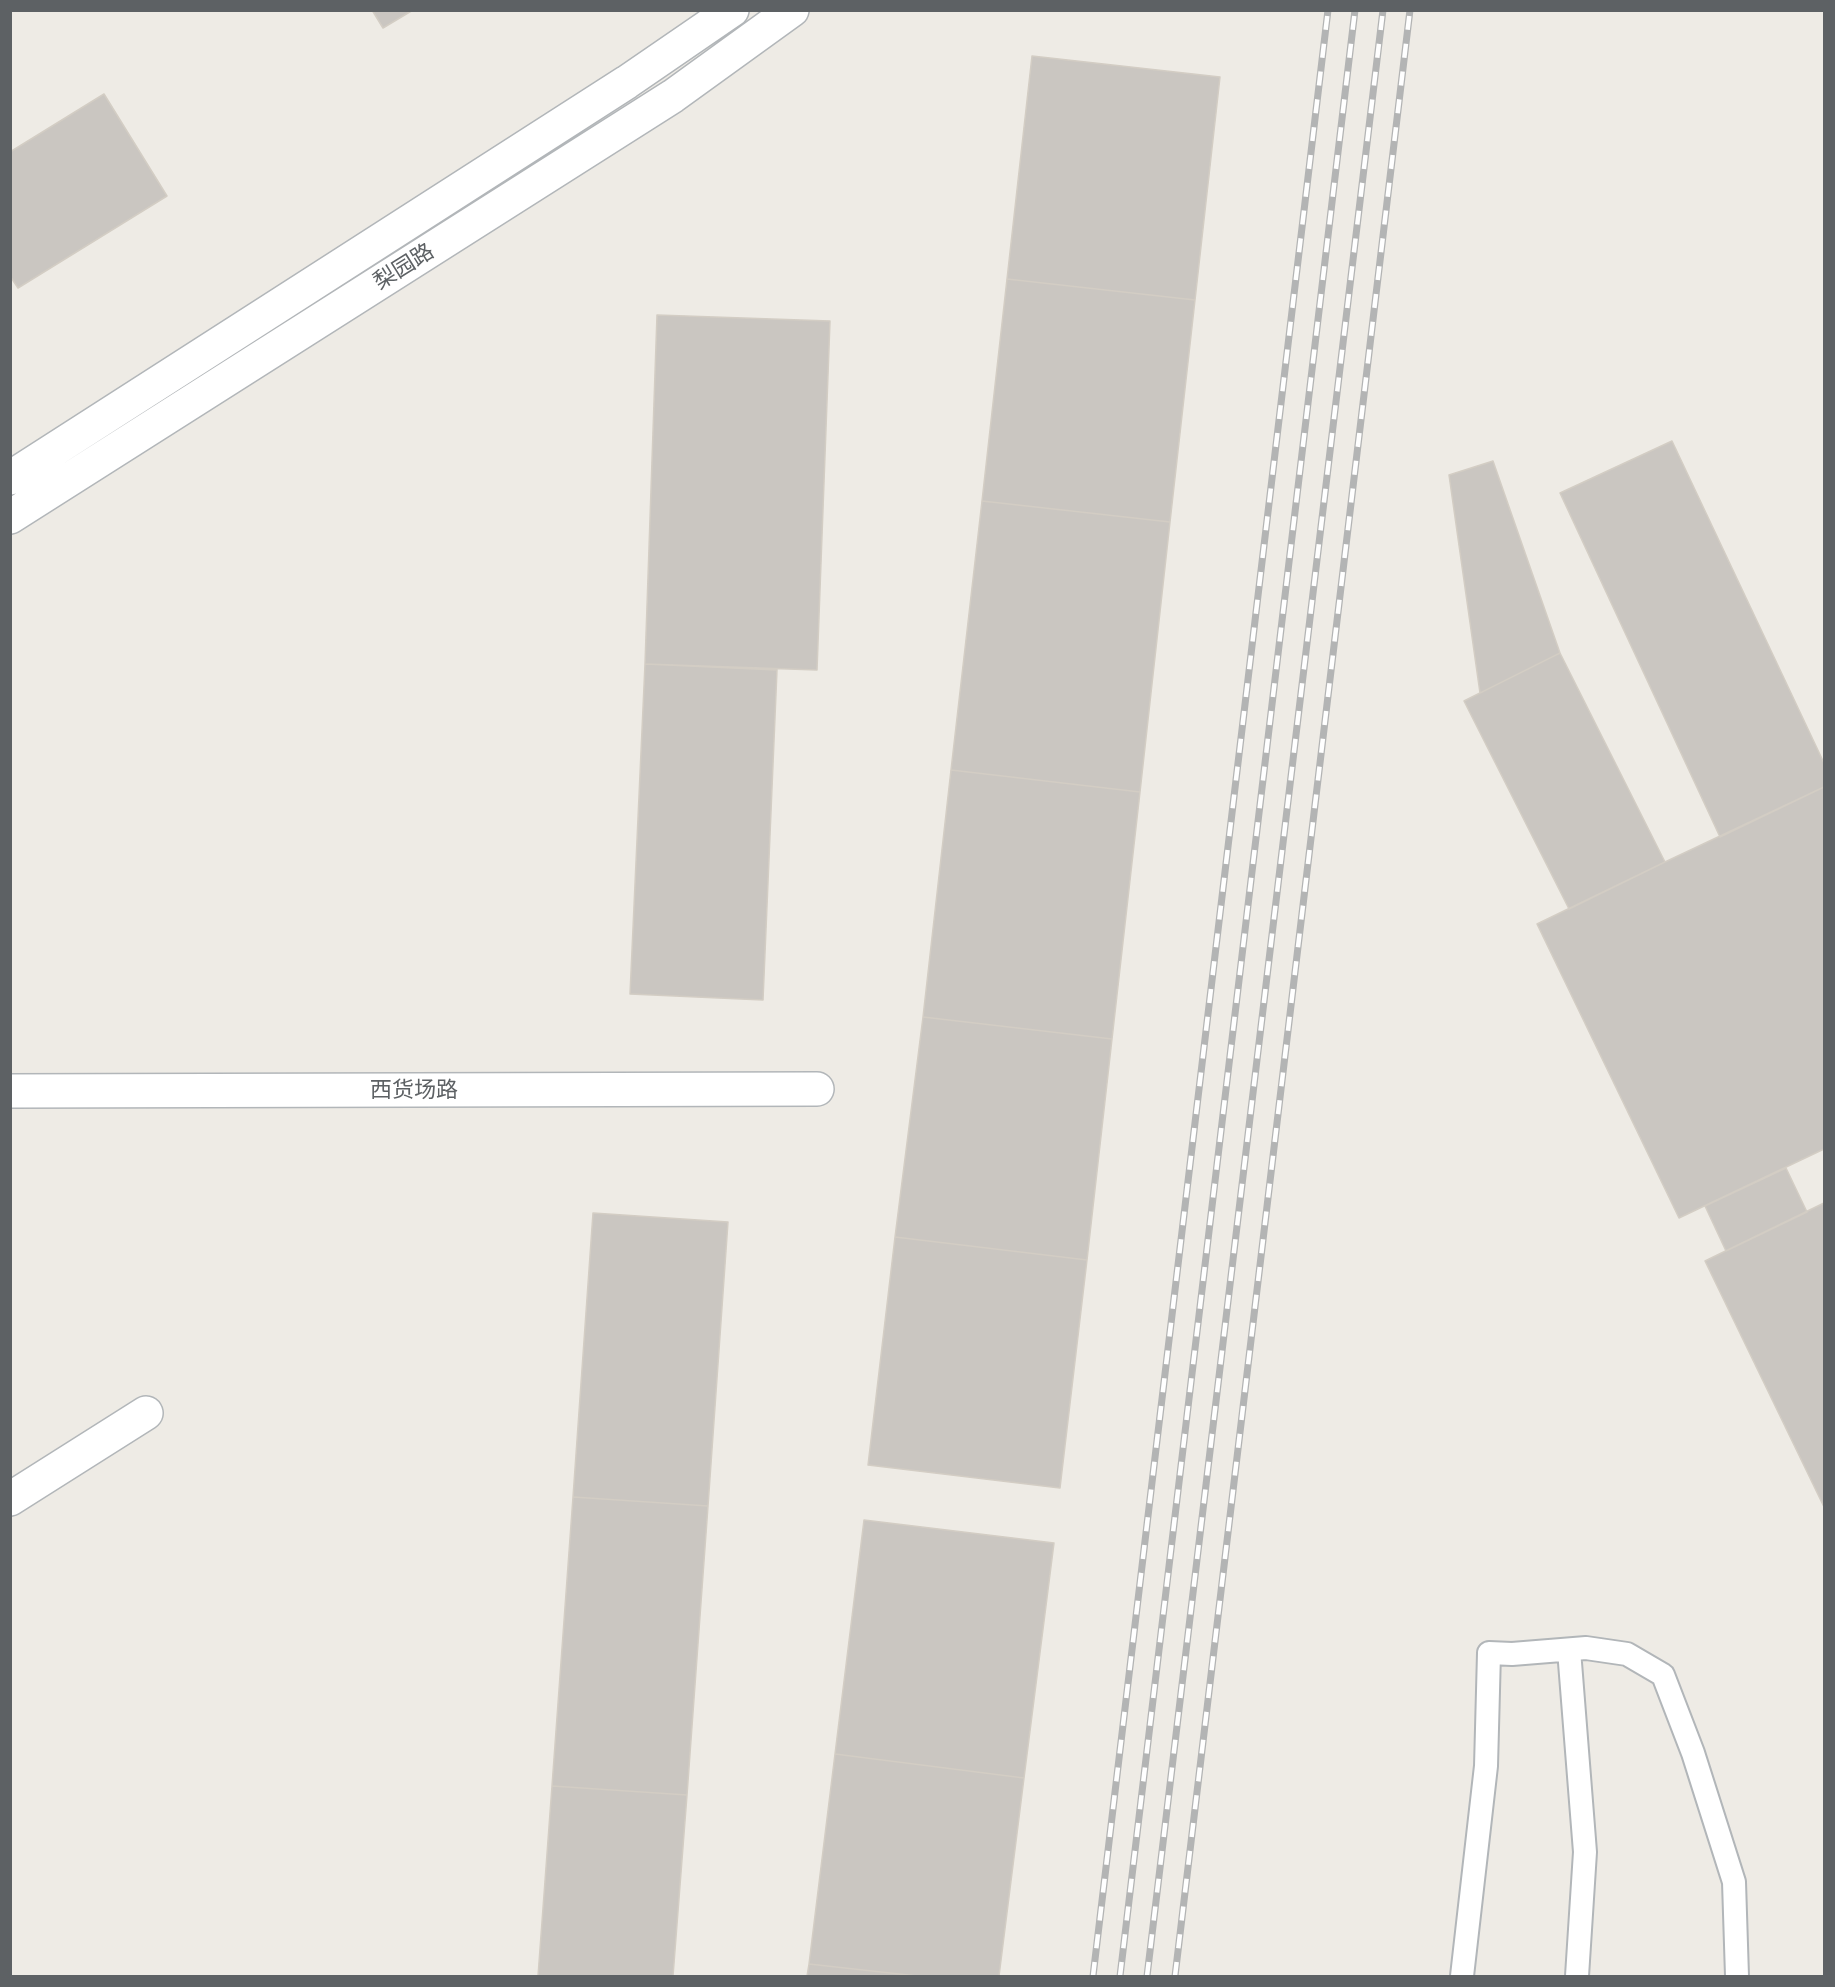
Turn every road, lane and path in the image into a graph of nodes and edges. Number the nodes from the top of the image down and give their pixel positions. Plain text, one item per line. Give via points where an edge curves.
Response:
1 (732, 10) edge
2 (792, 10) edge
3 (10, 478) edge
4 (10, 516) edge
5 (817, 1089) dead end
6 (10, 1091) edge
7 (146, 1413) dead end
8 (10, 1499) edge
9 (1569, 1650) junction
10 (1462, 1977) edge
11 (1577, 1977) edge
12 (1737, 1977) edge

1 - 3 street, 梨园路 via 627,82
2 - 4 street, 梨园路 via 674,96
5 - 6 street, 西货场路
7 - 8 street
9 - 10 lane via 1489,1653 1486,1766
9 - 11 lane via 1585,1852
9 - 12 lane via 1586,1648 1627,1654 1664,1675 1734,1882

